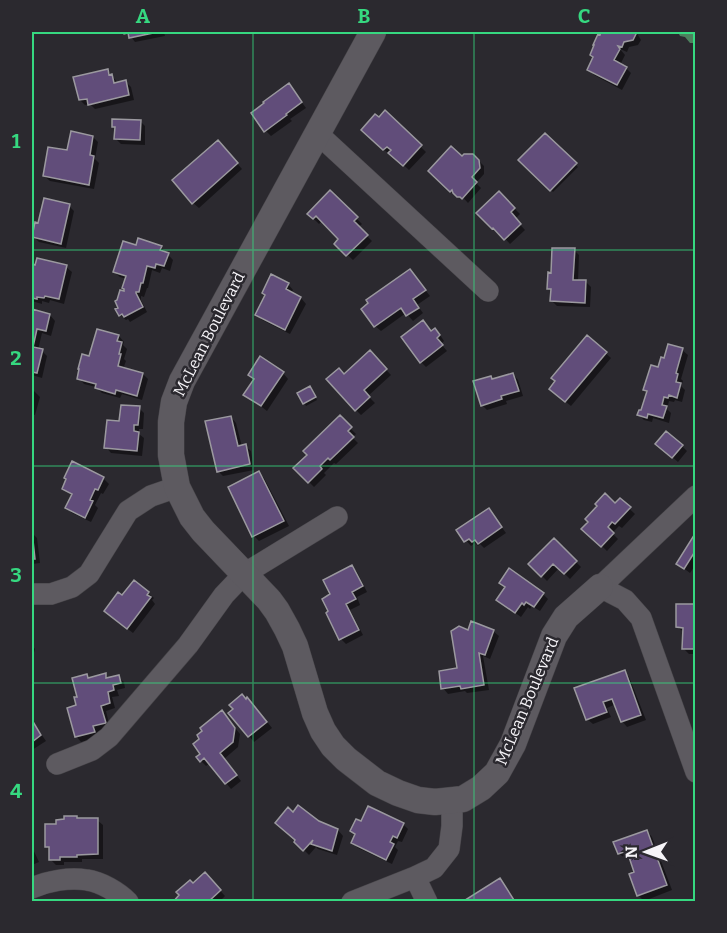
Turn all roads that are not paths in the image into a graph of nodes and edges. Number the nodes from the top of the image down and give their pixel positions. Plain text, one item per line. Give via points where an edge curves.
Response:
1 (373, 32) edge
2 (317, 133) junction
3 (488, 291) dead end
4 (177, 487) junction
5 (696, 496) edge
6 (337, 517) dead end
7 (244, 574) junction
8 (600, 587) junction
9 (32, 594) edge
10 (57, 764) dead end
11 (696, 772) edge
12 (452, 801) junction
13 (415, 877) junction
14 (32, 888) edge
15 (128, 902) edge
16 (352, 902) edge
17 (427, 902) edge

1 - 2 street, McLean Boulevard
2 - 3 street
2 - 4 street, McLean Boulevard via 182,381 171,422 171,455
4 - 7 street, McLean Boulevard via 192,517
4 - 9 street via 151,496 128,511 89,574 72,587 51,594
5 - 8 street, McLean Boulevard
6 - 7 street
7 - 10 street via 109,737 92,750
7 - 12 street, McLean Boulevard via 269,600 288,629 315,713 333,746 364,774 398,793 418,800
8 - 11 street via 625,600 641,618
8 - 12 street, McLean Boulevard via 566,617 554,636 513,744 497,773 471,796
12 - 13 street via 449,849 434,868
13 - 16 street
13 - 17 street
14 - 15 street via 63,880 88,880

